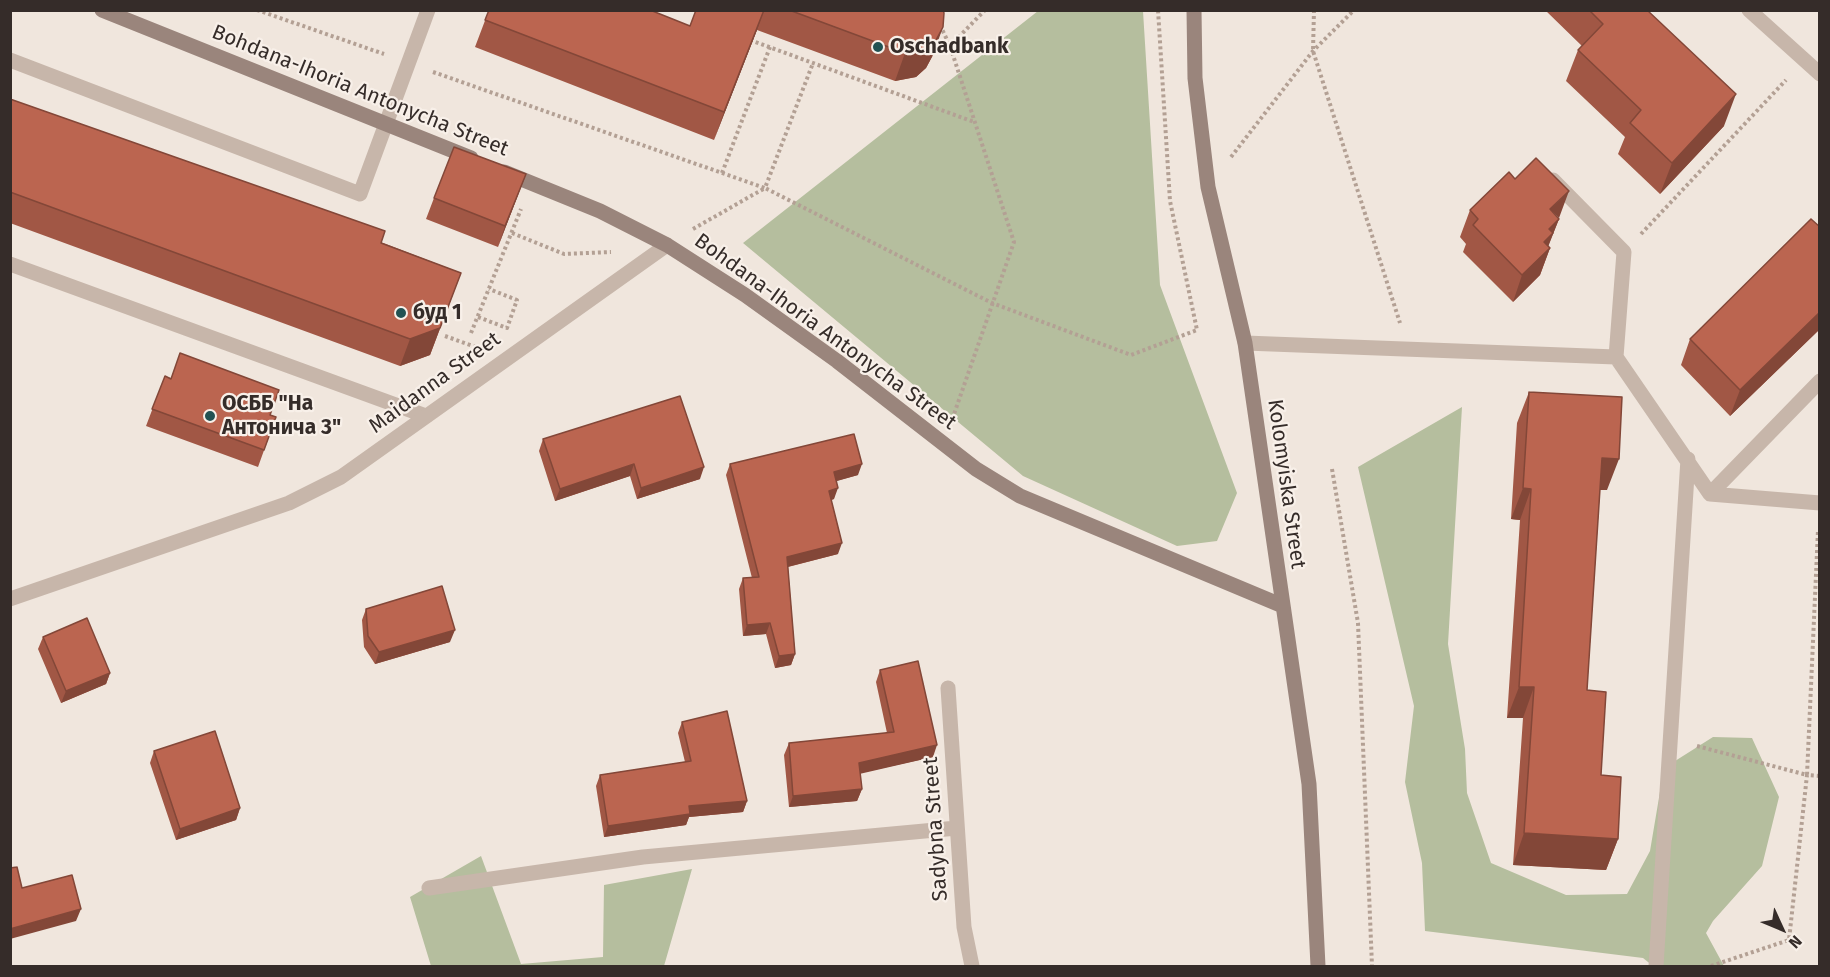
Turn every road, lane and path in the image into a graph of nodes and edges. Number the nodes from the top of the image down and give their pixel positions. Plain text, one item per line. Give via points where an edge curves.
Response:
1 (102, 10) edge
2 (257, 10) edge
3 (428, 10) edge
4 (984, 10) edge
5 (1158, 10) edge
6 (1194, 10) edge
7 (1314, 10) edge
8 (1354, 10) edge
9 (1749, 10) edge
10 (937, 19) edge
11 (742, 37) edge
12 (950, 46) junction
13 (770, 47) junction
14 (1313, 51) junction
15 (10, 60) edge
16 (1804, 61) junction
17 (408, 63) junction
18 (813, 63) junction
19 (1820, 74) edge
20 (975, 122) junction
21 (386, 123) junction
22 (722, 173) junction
23 (1548, 175) edge
24 (532, 183) junction
25 (1208, 187) junction
26 (765, 188) junction
27 (512, 233) junction
28 (667, 245) junction
29 (1624, 252) junction
30 (651, 256) junction
31 (10, 264) edge
32 (489, 289) junction
33 (992, 303) junction
34 (478, 317) junction
35 (471, 333) dead end
36 (1245, 343) junction
37 (1408, 348) junction
38 (1616, 357) junction
39 (1820, 381) edge
40 (426, 416) junction
41 (944, 444) junction
42 (1688, 459) junction
43 (1332, 469) dead end
44 (1710, 494) junction
45 (1819, 503) edge
46 (10, 599) edge
47 (1283, 606) junction
48 (948, 687) dead end
49 (1670, 739) junction
50 (1807, 775) junction
51 (1820, 776) edge
52 (957, 828) junction
53 (429, 888) dead end
54 (972, 966) edge
55 (1318, 966) edge
56 (1372, 966) edge
57 (1656, 966) edge
58 (1712, 966) edge

1 - 21 main road, Bohdana-Ihoria Antonycha Street
2 - 17 path
3 - 17 street
4 - 12 path
5 - 33 path via 1170,201 1197,330 1131,355
6 - 25 main road, Kolomyiska Street via 1195,78
7 - 14 path
8 - 14 path
9 - 16 street
10 - 12 path
11 - 13 path
12 - 20 path
13 - 18 path
13 - 22 path
14 - 25 path
14 - 37 path
15 - 21 street via 360,194
16 - 19 street
16 - 29 path
17 - 21 street
17 - 22 path
18 - 20 path
18 - 26 path
20 - 33 path via 1014,242
21 - 24 main road, Bohdana-Ihoria Antonycha Street
22 - 26 path
23 - 29 street
24 - 27 path
24 - 28 main road, Bohdana-Ihoria Antonycha Street
25 - 36 main road, Kolomyiska Street
26 - 28 path
26 - 33 path
27 - 30 path via 564,254 603,251
27 - 32 path
28 - 30 street, Maidanna Street
28 - 41 main road, Bohdana-Ihoria Antonycha Street via 830,356
29 - 38 street
30 - 40 street, Maidanna Street
31 - 40 street
32 - 34 path
32 - 34 path via 518,300 507,328
33 - 41 path
34 - 35 path
36 - 37 street
36 - 47 main road, Kolomyiska Street
37 - 38 street
38 - 42 street
39 - 44 street
40 - 46 street, Maidanna Street via 341,477 289,503
41 - 47 main road, Bohdana-Ihoria Antonycha Street via 1020,496
42 - 44 street
42 - 49 street
43 - 56 path via 1358,623
44 - 45 street
45 - 50 path
47 - 55 main road, Kolomyiska Street via 1309,784
48 - 52 street, Sadybna Street
49 - 50 path
49 - 57 street
50 - 51 path
50 - 58 path via 1790,940
52 - 53 street via 643,857
52 - 54 street, Sadybna Street via 964,927

